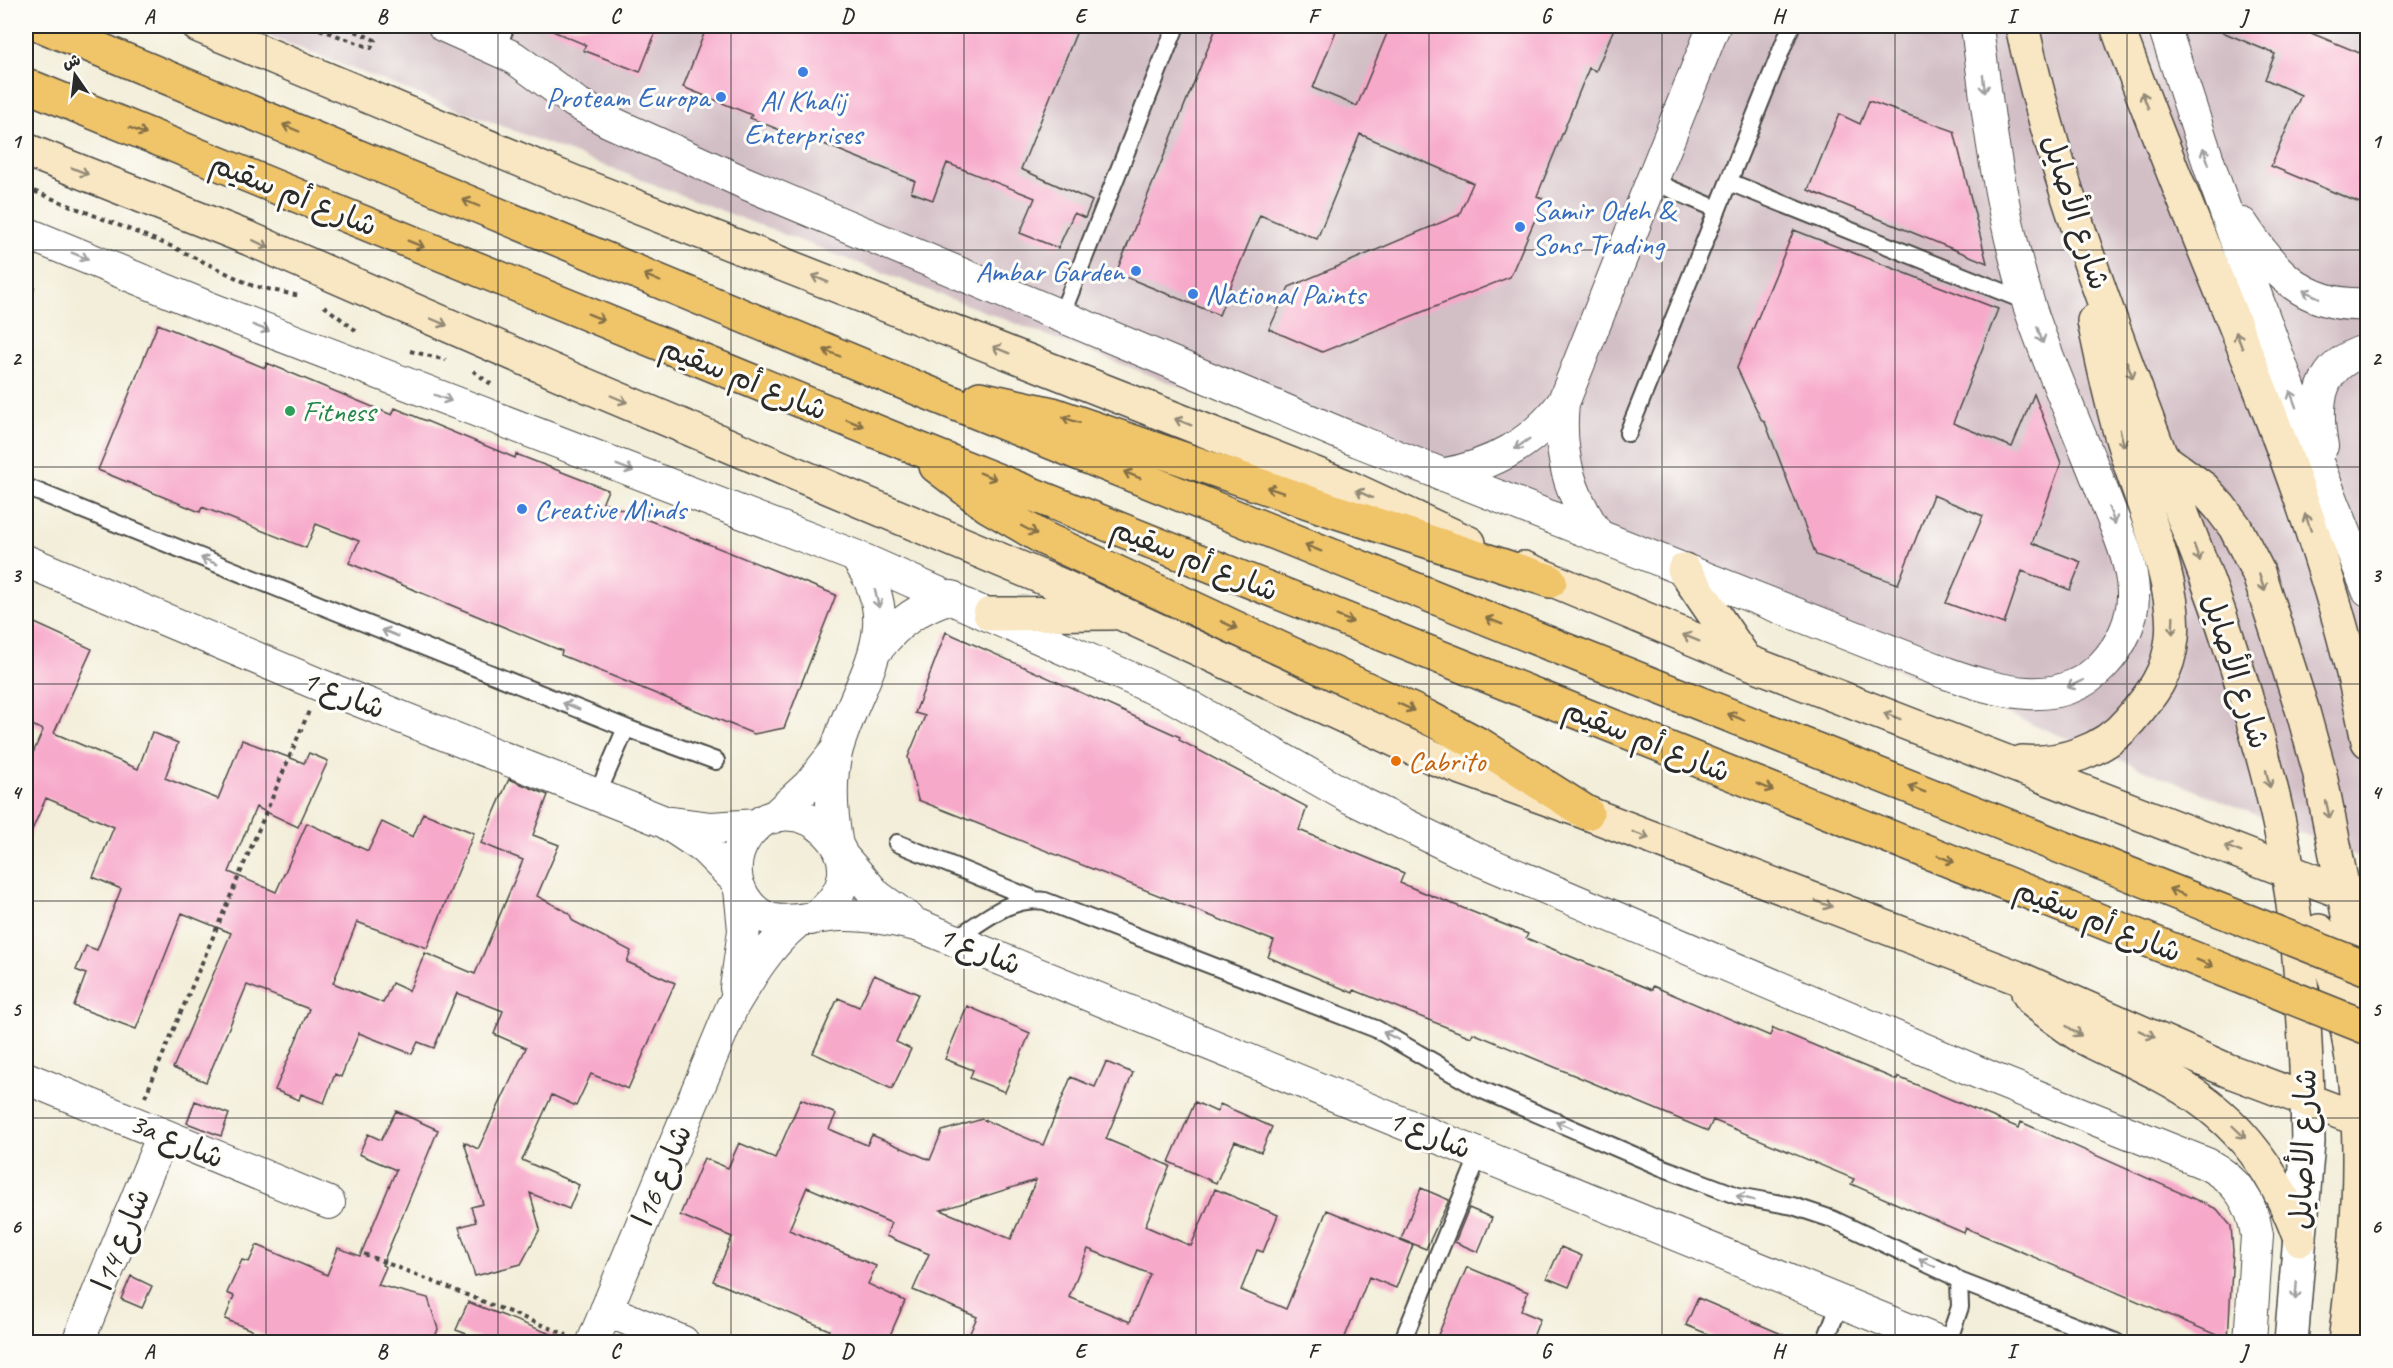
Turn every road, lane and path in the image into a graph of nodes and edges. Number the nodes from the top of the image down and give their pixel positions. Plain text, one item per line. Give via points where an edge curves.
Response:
1 (44, 26) edge
2 (199, 26) edge
3 (311, 26) edge
4 (444, 26) edge
5 (1176, 26) edge
6 (1714, 26) edge
7 (1791, 26) edge
8 (1977, 26) edge
9 (2022, 26) edge
10 (2117, 26) edge
11 (2164, 26) edge
12 (346, 27) dead end
13 (501, 37) edge
14 (26, 85) edge
15 (26, 150) edge
16 (1652, 180) junction
17 (1729, 182) junction
18 (2216, 185) junction
19 (1717, 209) junction
20 (26, 233) edge
21 (2081, 236) junction
22 (34, 285) dead end
23 (2028, 302) junction
24 (2367, 304) edge
25 (26, 308) edge
26 (1061, 316) junction
27 (2367, 350) edge
28 (924, 391) junction
29 (1563, 403) junction
30 (1628, 433) dead end
31 (914, 447) junction
32 (2162, 458) junction
33 (1441, 474) junction
34 (26, 487) edge
35 (2329, 491) junction
36 (1598, 535) junction
37 (855, 556) junction
38 (26, 561) edge
39 (1684, 570) junction
40 (2328, 578) junction
41 (1550, 581) junction
42 (2367, 590) edge
43 (952, 597) junction
44 (1122, 613) junction
45 (990, 614) junction
46 (878, 648) junction
47 (2367, 654) edge
48 (1746, 661) junction
49 (320, 685) junction
50 (626, 728) junction
51 (2367, 741) edge
52 (838, 747) junction
53 (2006, 760) junction
54 (716, 761) dead end
55 (597, 795) junction
56 (1587, 813) junction
57 (766, 821) junction
58 (665, 822) junction
59 (897, 843) dead end
60 (840, 848) junction
61 (2288, 871) junction
62 (738, 885) junction
63 (2356, 897) edge
64 (1034, 899) junction
65 (804, 921) junction
66 (920, 926) junction
67 (955, 939) junction
68 (2367, 969) edge
69 (2016, 977) junction
70 (732, 1007) junction
71 (2367, 1014) edge
72 (2367, 1028) edge
73 (26, 1078) edge
74 (2307, 1100) junction
75 (2363, 1121) edge
76 (135, 1122) junction
77 (163, 1134) junction
78 (1479, 1155) junction
79 (329, 1203) dead end
80 (2300, 1239) junction
81 (364, 1254) dead end
82 (1959, 1281) junction
83 (1840, 1303) junction
84 (606, 1310) junction
85 (583, 1340) edge
86 (78, 1342) edge
87 (683, 1342) edge
88 (1402, 1342) edge
89 (1825, 1342) edge
90 (1939, 1342) edge
91 (1948, 1342) edge
92 (2116, 1342) edge
93 (2250, 1342) edge
94 (2291, 1342) edge
95 (2345, 1342) edge

28 -> 1 main road, شارع أم سقيم
41 -> 2 main road via 1346,486 571,181
3 - 12 path via 371,48 375,40
4 - 13 street
5 - 26 lane
6 - 16 street
7 - 17 lane
8 -> 23 street via 2003,199
9 - 21 main road, شارع الأصايل
40 -> 10 main road
18 -> 11 street
13 - 26 street via 575,102 642,139
14 -> 31 main road, شارع أم سقيم
15 -> 44 main road via 250,239
16 - 19 lane
16 - 29 street
17 - 19 lane
17 - 23 lane
24 -> 18 street via 2327,300 2292,284 2265,259
35 -> 18 street
19 - 30 lane
20 -> 37 street via 223,314
21 -> 32 main road, شارع الأصايل
21 -> 53 main road via 2105,375 2168,586 2173,612 2172,639 2156,691 2120,732 2097,747 2062,759
22 - 25 path
23 -> 39 street via 2131,572 2133,594 2127,626 2112,655 2097,672 2058,692 2036,695 1975,683
26 - 33 street
27 - 35 street via 2343,361 2331,372 2318,400
41 -> 28 main road via 1053,414 1010,403
68 -> 28 main road, شارع أم سقيم, bridge
29 -> 33 street via 1536,434 1501,457
29 - 36 street via 1566,472 1579,505
31 -> 56 main road via 962,488 1015,523 1427,717
31 -> 72 main road, شارع أم سقيم, bridge
32 -> 61 main road, شارع الأصايل via 2229,640 2264,760
32 -> 63 main road via 2203,488 2220,507 2235,527 2258,573
33 - 36 street
50 -> 34 lane
35 - 42 street
36 - 39 street
37 - 43 street
37 -> 46 street via 876,593
38 - 49 street, شارع 1
39 - 48 main road
40 - 47 main road
40 - 51 main road
48 -> 41 main road
43 - 45 street
43 - 46 street via 934,602 903,621
44 - 45 main road
44 - 56 main road via 1434,758
45 - 93 street via 1173,697 1351,798 1456,850 2220,1171 2242,1193 2256,1228
46 - 52 street
53 -> 48 main road
49 - 55 street, شارع 1
49 - 76 path
50 - 54 lane
50 - 55 lane
52 - 57 street via 809,785
52 - 60 street via 831,803
61 -> 53 main road
55 - 58 street, شارع 1
56 -> 69 main road
57 - 58 street, شارع 1 via 711,828
57 - 60 street via 791,814 809,818 825,827
57 - 62 street via 747,836 739,850
58 - 62 street, شارع 1 via 704,848
59 - 64 lane
60 - 65 street via 843,879 834,900
60 - 66 street, شارع 1 via 877,896
61 - 63 main road
61 - 74 main road, شارع الأصايل via 2303,990
61 - 75 main road via 2313,917 2332,966 2351,1040
62 - 65 street via 749,905 763,916 780,922
62 - 70 street, شارع 16ا via 743,951
63 - 71 main road via 2352,940
64 - 67 lane via 1007,906
82 -> 64 lane via 1833,1219 1721,1191 1501,1098 1376,1029
65 - 66 street, شارع 1 via 866,915
65 - 70 street, شارع 16ا via 765,954
66 - 67 street, شارع 1
67 - 78 street, شارع 1
69 -> 74 main road via 2227,1070
69 -> 80 main road via 2033,1001 2081,1036 2183,1087 2226,1119 2263,1161
70 - 84 street, شارع 16ا
73 - 76 street, 3a شارع
74 - 75 main road
74 - 80 street, شارع الأصايل via 2308,1142
75 - 95 main road
76 - 77 street, 3a شارع
77 - 79 street, 3a شارع
77 - 86 street, شارع 14ا
78 - 83 street, شارع 1
78 - 88 lane
80 -> 94 street, شارع الأصايل
81 - 85 path
82 - 91 lane via 1960,1307
82 - 92 lane
83 - 89 lane
83 - 90 street, شارع 1
84 - 85 street, شارع 16ا
84 - 87 street

